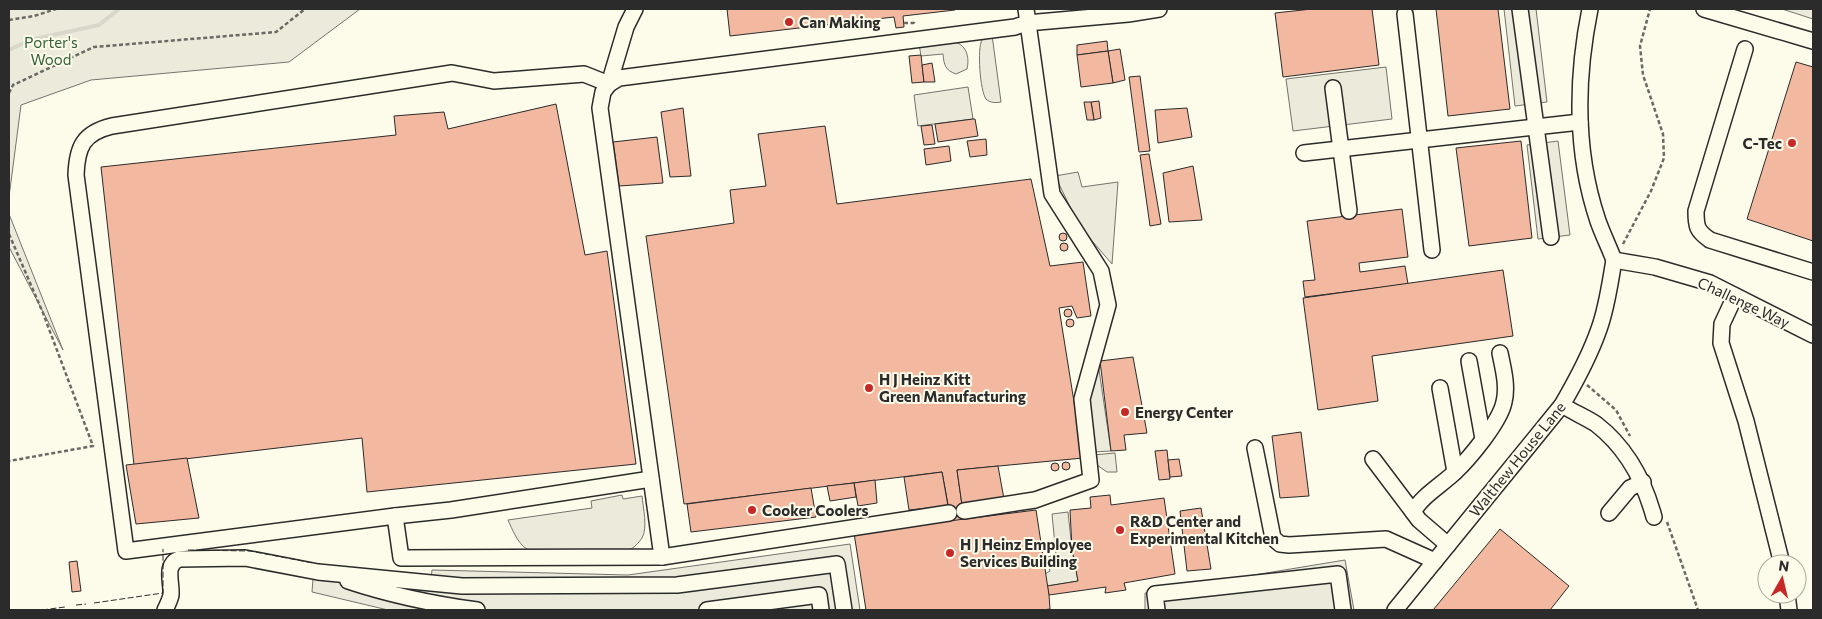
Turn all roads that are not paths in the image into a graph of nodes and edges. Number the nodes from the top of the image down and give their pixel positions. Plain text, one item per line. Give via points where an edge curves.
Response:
1 (635, 9) edge
2 (1158, 9) edge
3 (1520, 9) edge
4 (1590, 9) edge
5 (1704, 9) edge
6 (1404, 14) dead end
7 (1027, 16) edge
8 (1813, 41) edge
9 (1745, 49) dead end
10 (609, 84) junction
11 (1333, 88) dead end
12 (1580, 122) junction
13 (1535, 126) junction
14 (1419, 140) junction
15 (1341, 149) junction
16 (1304, 153) dead end
17 (1349, 211) dead end
18 (1551, 237) dead end
19 (1432, 250) dead end
20 (1614, 260) junction
21 (1813, 272) edge
22 (1735, 296) junction
23 (1813, 335) edge
24 (1500, 353) dead end
25 (1469, 362) dead end
26 (1440, 388) dead end
27 (1562, 405) junction
28 (1483, 439) junction
29 (1255, 448) dead end
30 (1373, 459) dead end
31 (1455, 472) junction
32 (651, 479) junction
33 (1643, 482) junction
34 (1412, 512) junction
35 (1609, 513) dead end
36 (395, 516) junction
37 (1654, 517) dead end
38 (1448, 545) junction
39 (1780, 554) edge
40 (662, 558) junction
41 (1435, 561) junction
42 (318, 572) junction
43 (164, 610) edge
44 (477, 610) edge
45 (707, 610) edge
46 (822, 610) edge
47 (844, 610) edge
48 (1157, 610) edge
49 (1343, 610) edge
50 (1395, 610) edge

1 - 10 street via 626,27
2 - 7 street via 1128,14
3 - 13 street
4 - 12 street via 1579,95
5 - 8 street
6 - 14 street
7 - 10 street via 1015,27 619,78
7 - 40 street via 1052,194 1101,271 1108,305 1082,398 1091,480 1035,500
9 - 21 street via 1696,211 1696,223 1700,233 1710,240
10 - 32 street via 602,92 600,108
10 - 36 street via 584,74 494,81 452,73 112,126 90,134 81,145 76,176 126,551
11 - 15 street
12 - 13 street
12 - 20 street via 1598,221
13 - 14 street
13 - 18 street
14 - 15 street
14 - 19 street
15 - 16 street
15 - 17 street
20 - 22 street, Challenge Way via 1682,274
20 - 27 street, Walthew House Lane via 1599,329 1578,378
22 - 23 street, Challenge Way
22 - 39 street via 1722,324 1721,343 1746,420
24 - 28 street via 1504,402
25 - 28 street
26 - 31 street
27 - 33 street via 1595,424 1619,444
27 - 38 street, Walthew House Lane
28 - 31 street
29 - 41 street via 1273,538 1280,544 1386,539
30 - 34 street
31 - 34 street via 1418,503
32 - 36 street
32 - 40 street
33 - 35 street via 1630,488
33 - 37 street
34 - 38 street
36 - 40 street via 401,558
38 - 41 street, Walthew House Lane
41 - 50 street, Walthew House Lane
42 - 43 street via 245,558 180,559 170,567 171,597
42 - 44 street via 373,589
42 - 47 street via 462,586 677,585 838,564
45 - 46 street via 819,595
48 - 49 street via 1155,594 1338,574

